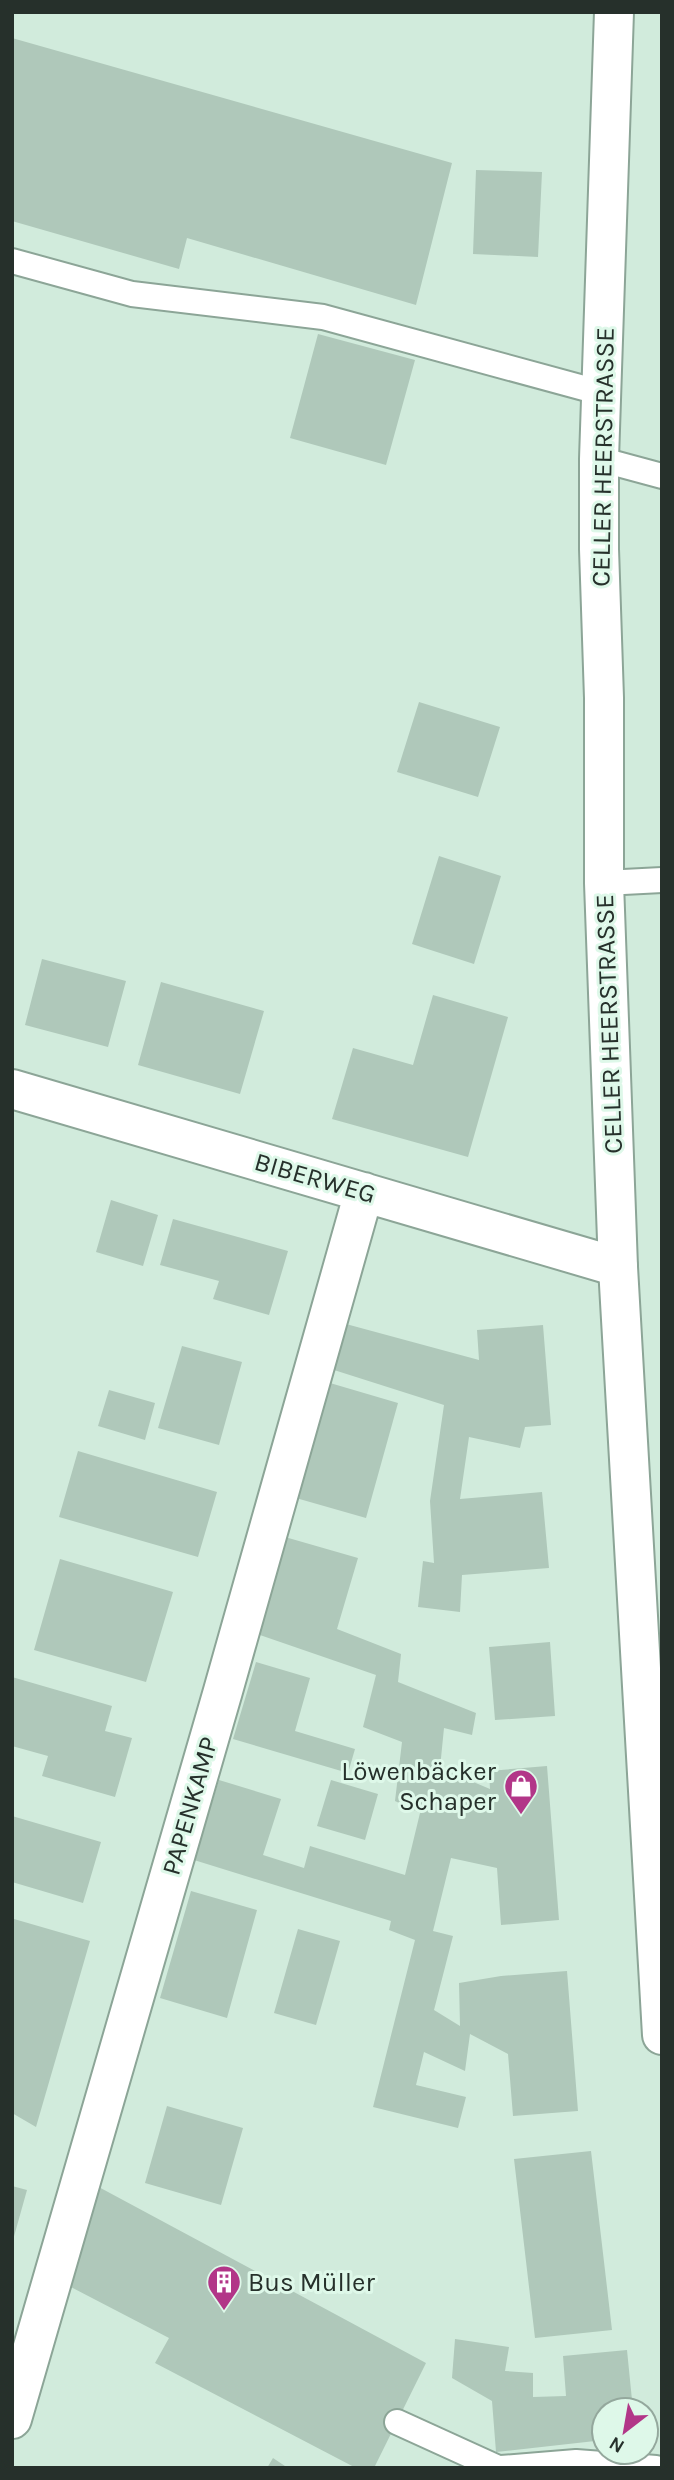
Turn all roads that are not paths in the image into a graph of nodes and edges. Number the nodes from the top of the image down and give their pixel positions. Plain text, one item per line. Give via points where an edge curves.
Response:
1 (614, 12) edge
2 (12, 261) edge
3 (602, 393) junction
4 (599, 459) junction
5 (662, 475) edge
6 (662, 880) edge
7 (604, 883) junction
8 (12, 1089) edge
9 (364, 1192) junction
10 (618, 1267) junction
11 (660, 1995) edge
12 (662, 2035) edge
13 (12, 2419) edge
14 (397, 2422) dead end
15 (500, 2468) edge
16 (656, 2468) edge

1 - 3 main road, CELLER HEERSTRASSE
2 - 3 lane via 132,294 323,317
3 - 4 main road, CELLER HEERSTRASSE
4 - 5 lane
4 - 7 main road, CELLER HEERSTRASSE
6 - 7 lane
7 - 10 main road, CELLER HEERSTRASSE
8 - 9 main road, BIBERWEG
9 - 10 main road, BIBERWEG
9 - 13 main road, PAPENKAMP
10 - 11 main road, CELLER HEERSTRASSE
11 - 12 main road, CELLER HEERSTRASSE
14 - 15 lane
15 - 16 lane via 576,2462

